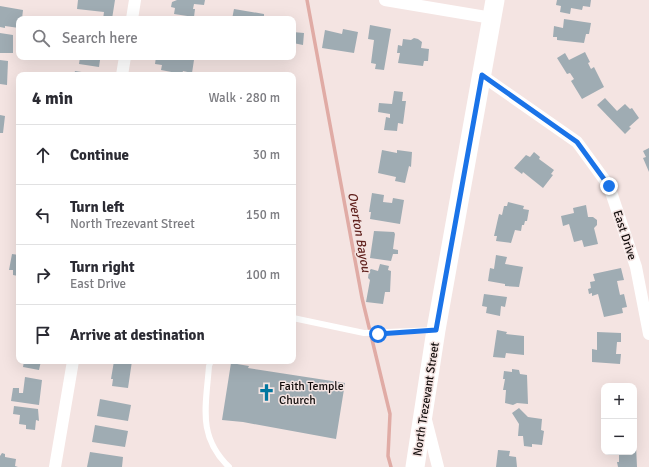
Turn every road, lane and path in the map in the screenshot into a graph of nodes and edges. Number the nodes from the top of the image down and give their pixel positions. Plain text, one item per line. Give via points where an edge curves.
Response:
1 (135, 0) edge
2 (385, 0) edge
3 (493, 9) edge
4 (132, 16) edge
5 (124, 60) edge
6 (122, 72) edge
7 (482, 75) junction
8 (296, 319) edge
9 (436, 330) junction
10 (649, 334) edge
11 (72, 364) edge
12 (209, 364) edge
13 (424, 413) junction
14 (55, 467) edge
15 (229, 467) edge
16 (415, 467) edge
17 (438, 467) edge

1 - 4 street
2 - 3 street
3 - 7 main road, North Trezevant Street
5 - 6 street
7 - 9 main road, North Trezevant Street
7 - 10 street, East Drive via 577,142 609,186 636,267
8 - 9 lane via 364,333
9 - 13 main road, North Trezevant Street
11 - 14 street
12 - 15 lane via 205,420 208,438 217,456
13 - 16 main road, North Trezevant Street
13 - 17 street

